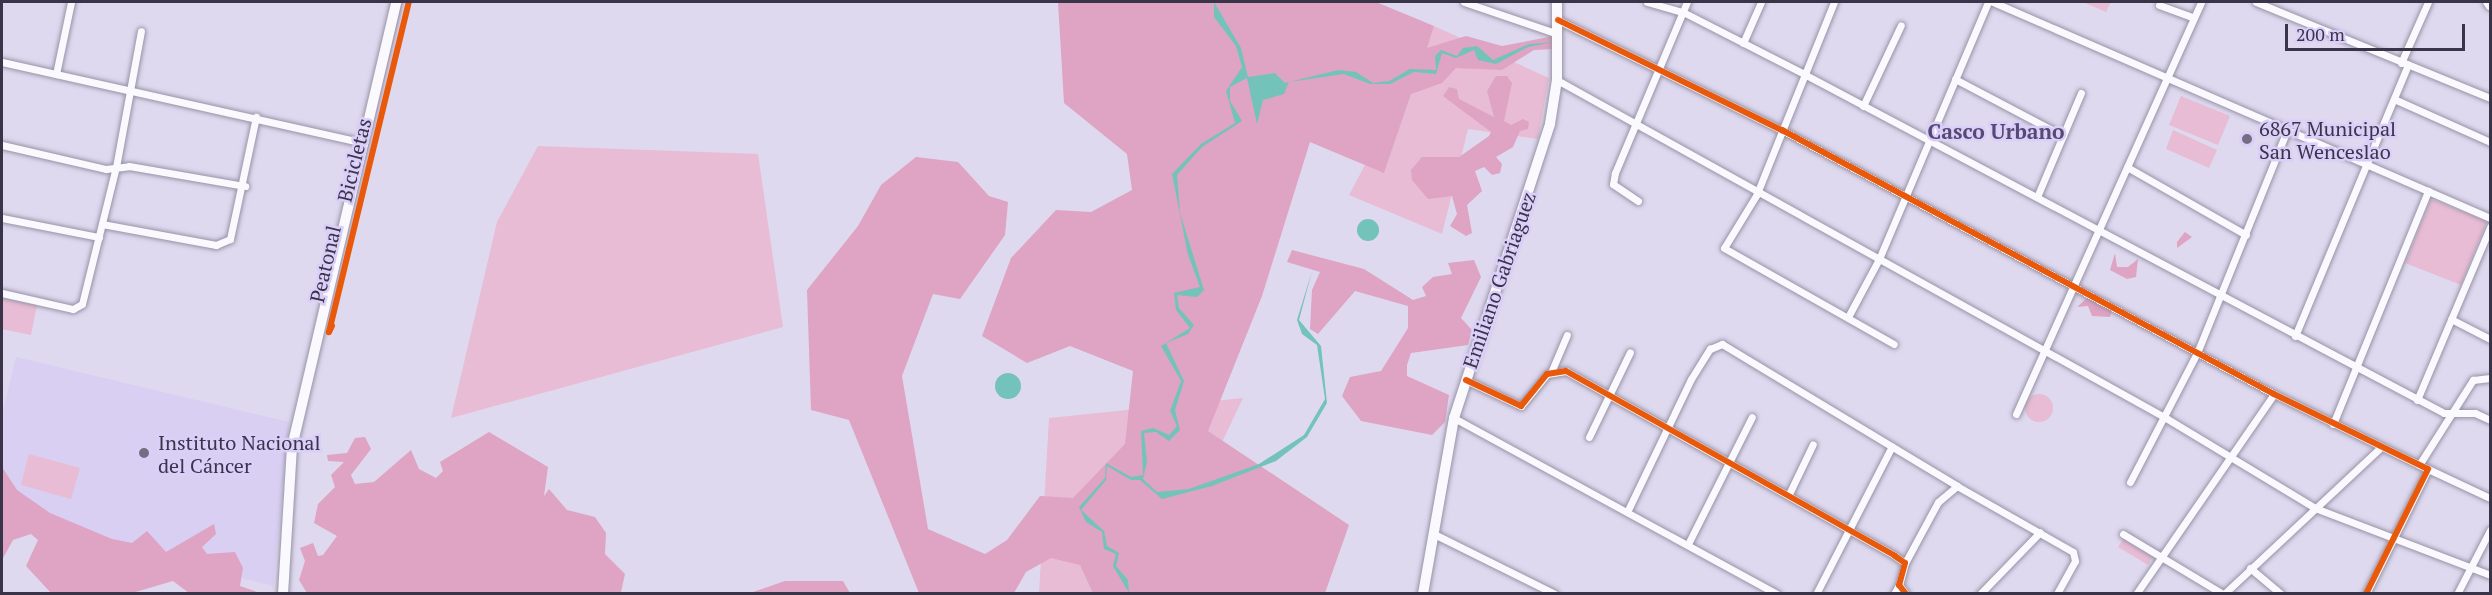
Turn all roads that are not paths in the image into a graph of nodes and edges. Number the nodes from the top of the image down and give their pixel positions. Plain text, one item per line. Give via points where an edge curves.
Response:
1 (71, 2) edge
2 (396, 2) edge
3 (1464, 2) edge
4 (1557, 2) edge
5 (1647, 2) edge
6 (1687, 2) edge
7 (1761, 2) edge
8 (1834, 2) edge
9 (1988, 2) edge
10 (1993, 2) edge
11 (2201, 2) edge
12 (2256, 2) edge
13 (2428, 2) edge
14 (2159, 4) dead end
15 (1683, 12) junction
16 (2194, 18) junction
17 (1558, 20) junction
18 (1901, 25) dead end
19 (141, 31) dead end
20 (1558, 34) junction
21 (1743, 43) junction
22 (2, 62) edge
23 (2404, 64) junction
24 (1658, 67) junction
25 (56, 74) junction
26 (1804, 74) junction
27 (2170, 78) junction
28 (1955, 79) junction
29 (1557, 80) junction
30 (129, 89) junction
31 (2081, 93) dead end
32 (2490, 98) edge
33 (2394, 99) junction
34 (1863, 106) junction
35 (256, 117) junction
36 (1632, 122) junction
37 (1782, 130) junction
38 (2286, 133) junction
39 (2063, 136) junction
40 (2490, 142) edge
41 (363, 143) junction
42 (1928, 143) junction
43 (2, 145) edge
44 (2366, 166) junction
45 (116, 167) junction
46 (2127, 167) junction
47 (245, 186) junction
48 (2428, 191) junction
49 (1757, 194) junction
50 (1905, 197) junction
51 (2037, 197) junction
52 (1638, 201) dead end
53 (2, 218) edge
54 (2490, 218) edge
55 (102, 224) junction
56 (2490, 227) edge
57 (2098, 233) junction
58 (2246, 235) junction
59 (99, 237) junction
60 (1879, 259) junction
61 (2075, 288) junction
62 (2, 292) edge
63 (2221, 299) junction
64 (1848, 317) junction
65 (2451, 319) junction
66 (1566, 335) dead end
67 (2295, 336) junction
68 (2490, 339) edge
69 (1894, 344) dead end
70 (2046, 351) junction
71 (1630, 352) dead end
72 (2197, 353) junction
73 (2358, 369) junction
74 (1552, 370) junction
75 (2490, 378) edge
76 (1466, 380) junction
77 (2274, 394) junction
78 (1609, 395) junction
79 (2417, 400) junction
80 (2454, 411) junction
81 (2016, 414) dead end
82 (1752, 417) dead end
83 (1454, 418) junction
84 (2166, 418) junction
85 (2490, 420) edge
86 (2333, 424) junction
87 (1669, 430) junction
88 (1589, 437) dead end
89 (1813, 444) dead end
90 (1892, 446) junction
91 (2379, 448) junction
92 (2230, 459) junction
93 (1730, 463) junction
94 (2419, 465) junction
95 (2428, 469) junction
96 (2130, 482) dead end
97 (1957, 486) junction
98 (1789, 494) junction
99 (2490, 498) edge
100 (2315, 508) junction
101 (1628, 510) junction
102 (1850, 529) junction
103 (2490, 530) edge
104 (1432, 532) junction
105 (2040, 532) junction
106 (2123, 534) dead end
107 (2395, 536) junction
108 (1688, 544) junction
109 (2161, 558) junction
110 (1905, 563) junction
111 (2472, 565) junction
112 (2250, 568) junction
113 (2490, 575) edge
114 (1899, 585) junction
115 (283, 594) edge
116 (1423, 594) edge
117 (1555, 594) edge
118 (1777, 594) edge
119 (1816, 594) edge
120 (1894, 594) edge
121 (1906, 594) edge
122 (1980, 594) edge
123 (2057, 594) edge
124 (2136, 594) edge
125 (2223, 594) edge
126 (2281, 594) edge
127 (2366, 594) edge
128 (2457, 594) edge

1 - 25 street
2 - 41 main road
3 - 20 street
4 - 17 main road, Emiliano Gabriaguez
5 - 15 street
6 - 15 street
7 - 21 street
8 - 26 street
9 - 28 street
10 - 27 street
11 - 16 street
12 - 23 street
13 - 23 street
14 - 16 street
15 - 21 street
15 - 24 street
16 - 27 street
17 - 20 main road, Emiliano Gabriaguez
17 - 24 street
18 - 34 street
19 - 30 street
20 - 29 main road, Emiliano Gabriaguez
21 - 26 street
22 - 25 street
23 - 32 street
23 - 33 street
24 - 36 street
24 - 37 street
25 - 30 street
26 - 34 street
26 - 37 street
27 - 38 street
27 - 46 street
28 - 39 street
28 - 42 street
29 - 36 street
29 - 76 main road, Emiliano Gabriaguez via 1540,161
30 - 35 street
30 - 45 street
31 - 39 street
33 - 40 street
33 - 44 street
34 - 42 street
35 - 41 street
35 - 47 street
36 - 49 street
36 - 52 street via 1613,184
37 - 49 street
37 - 50 street
38 - 44 street
38 - 58 street
39 - 51 street
41 - 115 main road via 292,447
42 - 50 street
42 - 51 street
43 - 45 street
44 - 48 street
44 - 67 street
45 - 47 street
45 - 55 street
46 - 57 street
46 - 58 street
47 - 55 street via 234,233 216,245
48 - 54 street
48 - 73 street
49 - 60 street
49 - 64 street via 1724,248
50 - 60 street
50 - 61 street
51 - 57 street
53 - 59 street
55 - 59 street
56 - 65 street
57 - 61 street
57 - 63 street
58 - 63 street
59 - 62 street via 78,307
60 - 64 street
60 - 70 street
61 - 70 street
61 - 72 street
63 - 67 street
63 - 72 street
64 - 69 street
65 - 68 street
65 - 79 street
66 - 74 street
67 - 73 street
70 - 81 street
70 - 84 street
71 - 78 street
72 - 77 street
72 - 84 street
73 - 79 street
73 - 86 street
74 - 76 street via 1521,406
74 - 78 street via 1566,371
75 - 80 street via 2473,380
76 - 83 main road, Emiliano Gabriaguez
77 - 86 street
77 - 92 street
78 - 87 street
78 - 88 street
79 - 80 street via 2444,413
80 - 85 street
80 - 94 street
82 - 93 street
83 - 101 street
83 - 104 main road, Emiliano Gabriaguez
84 - 92 street
84 - 96 street
86 - 91 street
87 - 90 street via 1691,379 1710,349 1722,344
87 - 93 street
87 - 101 street
89 - 98 street
90 - 97 street
90 - 102 street
91 - 94 street
91 - 100 street
92 - 100 street
92 - 109 street
93 - 98 street
93 - 108 street
94 - 95 street
95 - 99 street
95 - 107 street
97 - 105 street
97 - 110 street via 1938,502
98 - 102 street
100 - 107 street
100 - 112 street
101 - 108 street
102 - 110 street
102 - 119 street
103 - 111 street
104 - 116 main road, Emiliano Gabriaguez
104 - 117 street
105 - 122 street
105 - 123 street via 2075,556
106 - 109 street
107 - 111 street
107 - 127 street
108 - 118 street
109 - 124 street
109 - 125 street
110 - 114 street
111 - 113 street
111 - 128 street
112 - 125 street
112 - 126 street
114 - 120 street
114 - 121 street

